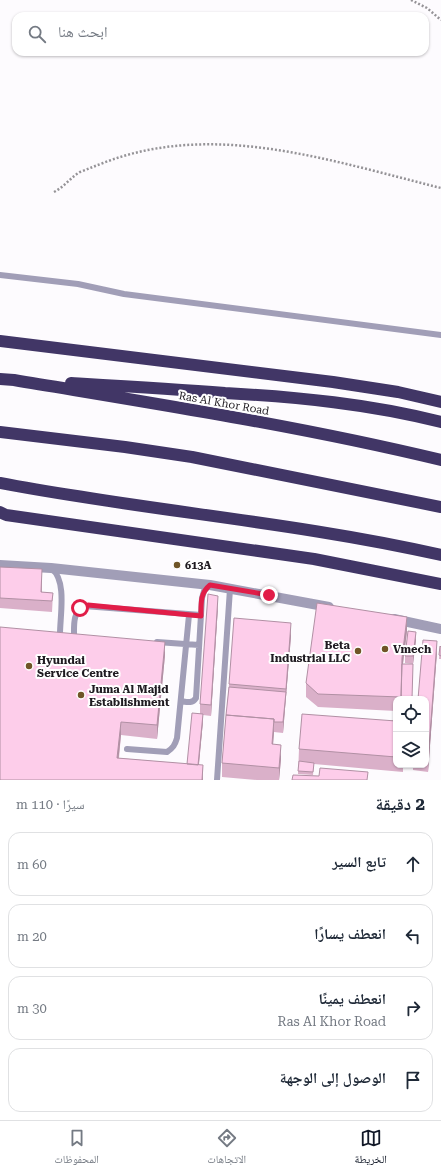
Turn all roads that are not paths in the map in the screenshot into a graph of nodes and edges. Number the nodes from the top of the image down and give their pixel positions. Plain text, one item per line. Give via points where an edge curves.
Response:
1 (0, 275) edge
2 (441, 335) edge
3 (0, 341) edge
4 (0, 379) edge
5 (14, 380) junction
6 (441, 402) edge
7 (441, 422) edge
8 (0, 432) edge
9 (441, 460) edge
10 (0, 483) edge
11 (441, 507) edge
12 (2, 514) edge
13 (441, 556) edge
14 (0, 565) edge
15 (51, 568) junction
16 (441, 584) edge
17 (210, 585) junction
18 (230, 588) junction
19 (339, 609) edge
20 (189, 615) junction
21 (201, 616) junction
22 (386, 618) edge
23 (441, 629) edge
24 (52, 634) edge
25 (60, 634) junction
26 (74, 635) junction
27 (81, 636) edge
28 (148, 641) edge
29 (186, 644) junction
30 (199, 645) junction
31 (181, 701) junction
32 (127, 749) dead end
33 (217, 780) edge

1 - 2 lane via 78,284 124,294
3 - 6 highway via 333,382 398,392
4 - 5 highway, Ras Al Khor Road
5 - 7 highway via 160,387 298,398 359,406
5 - 9 highway, Ras Al Khor Road via 188,409
8 - 11 highway via 192,457
10 - 13 highway via 317,531
12 - 16 highway via 314,559
14 - 15 street
15 - 17 street
15 - 25 lane via 58,576 61,587
17 - 18 street
17 - 21 lane via 202,594
18 - 19 street
18 - 33 lane
20 - 21 lane
20 - 26 lane via 84,606 76,611
20 - 29 lane
21 - 30 lane
22 - 23 street
24 - 25 lane
25 - 26 lane
26 - 27 lane
28 - 29 lane
29 - 30 lane
29 - 31 lane
30 - 31 lane via 196,698 191,702
31 - 32 lane via 177,738 172,749 167,752

